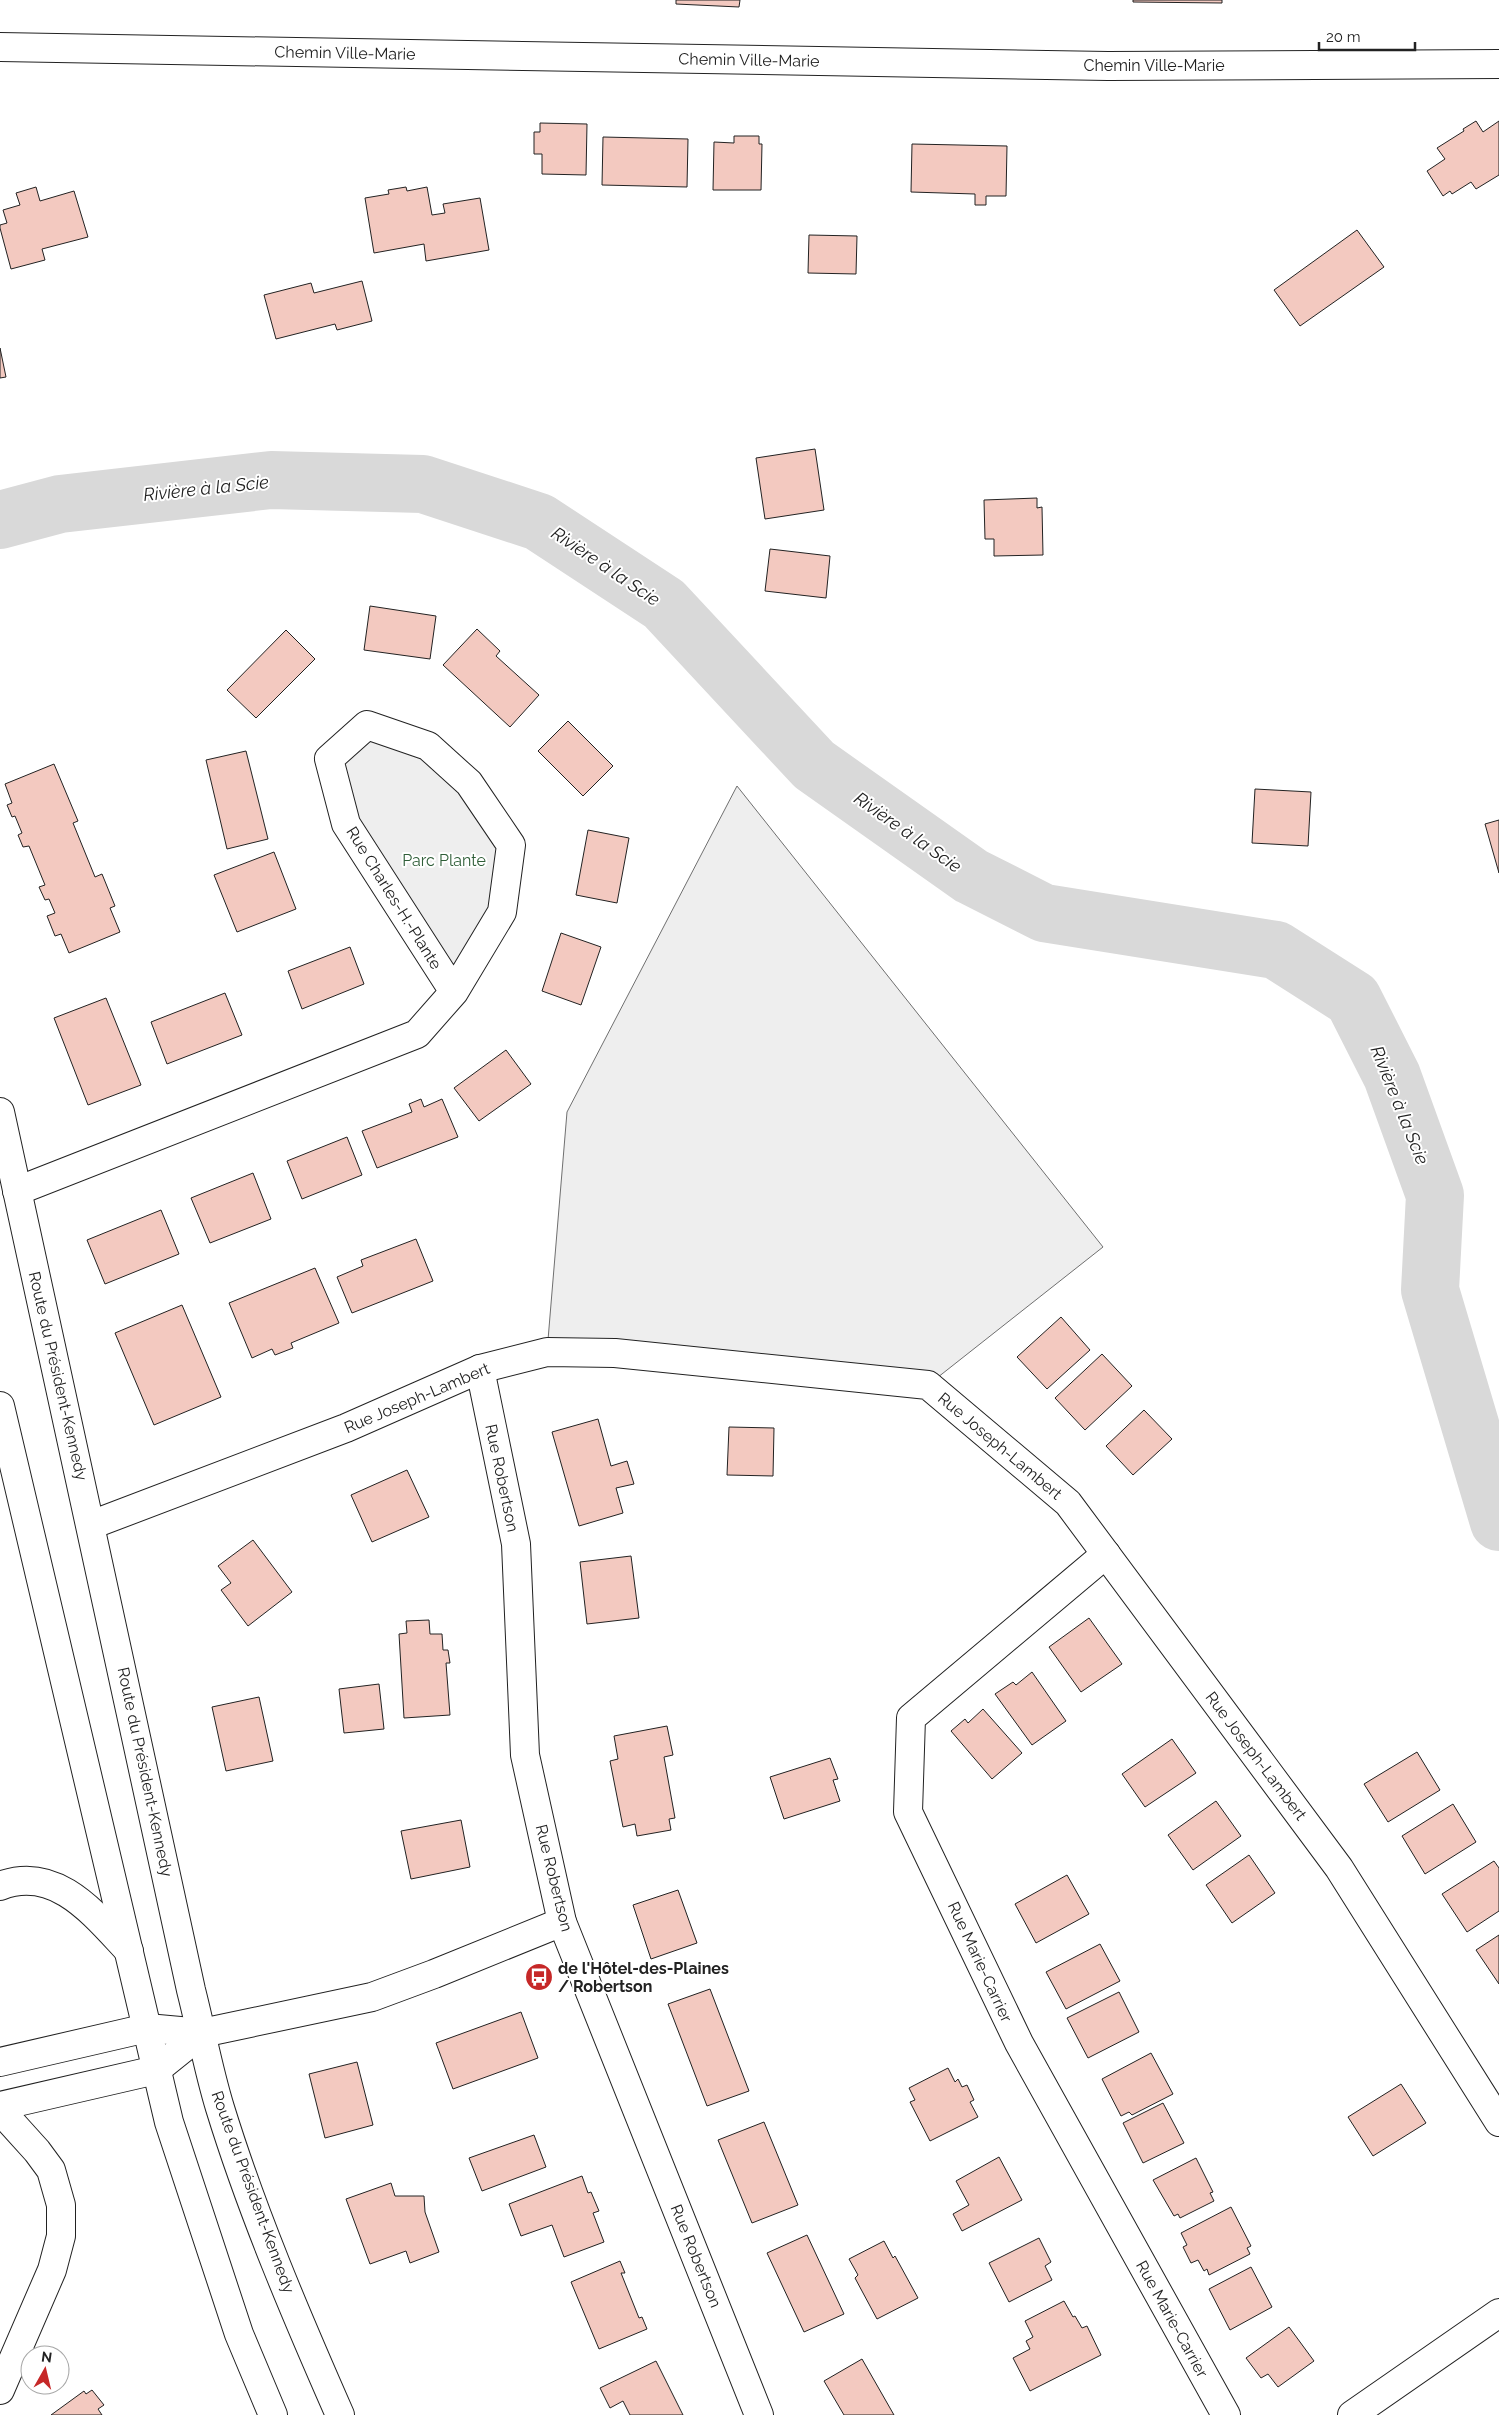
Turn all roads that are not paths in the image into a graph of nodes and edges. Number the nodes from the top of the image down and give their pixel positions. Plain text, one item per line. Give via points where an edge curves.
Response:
1 (0, 46) edge
2 (1499, 64) edge
3 (454, 992) junction
4 (0, 1112) edge
5 (17, 1191) junction
6 (480, 1369) junction
7 (0, 1406) edge
8 (92, 1524) junction
9 (1106, 1554) junction
10 (0, 1886) edge
11 (562, 1922) junction
12 (130, 1952) junction
13 (147, 2028) junction
14 (202, 2033) junction
15 (0, 2062) edge
16 (156, 2070) junction
17 (0, 2108) edge
18 (1499, 2122) edge
19 (1499, 2313) edge
20 (0, 2390) edge
21 (273, 2415) edge
22 (340, 2415) edge
23 (760, 2415) edge
24 (1226, 2415) edge
25 (1352, 2415) edge

1 - 2 street, Chemin Ville-Marie via 1108,66
3 - 3 street, Rue Charles-H.-Plante via 502,912 511,845 469,783 428,746 367,725 329,759 346,824
3 - 5 street, Rue Charles-H.-Plante via 417,1034
4 - 5 street, Route du Président-Kennedy
5 - 8 street, Route du Président-Kennedy
6 - 8 street, Rue Joseph-Lambert via 346,1428
6 - 9 street, Rue Joseph-Lambert via 547,1352 615,1353 928,1385 1068,1503
6 - 11 street, Rue Robertson via 516,1544 525,1755
7 - 12 street
8 - 14 street, Route du Président-Kennedy
9 - 18 street, Rue Joseph-Lambert via 1339,1868
9 - 24 street, Rue Marie-Carrier via 911,1718 908,1812 1018,2043
10 - 12 street via 29,1879 46,1882 66,1892 88,1907
11 - 14 street via 372,1997
11 - 23 street, Rue Robertson
12 - 13 street
13 - 14 street
13 - 15 street
13 - 16 street
14 - 16 street
14 - 22 street, Route du Président-Kennedy via 220,2107 261,2223
16 - 17 street
16 - 21 street via 169,2122 239,2334
17 - 20 street via 51,2170 61,2205 61,2236 52,2270
19 - 25 street

